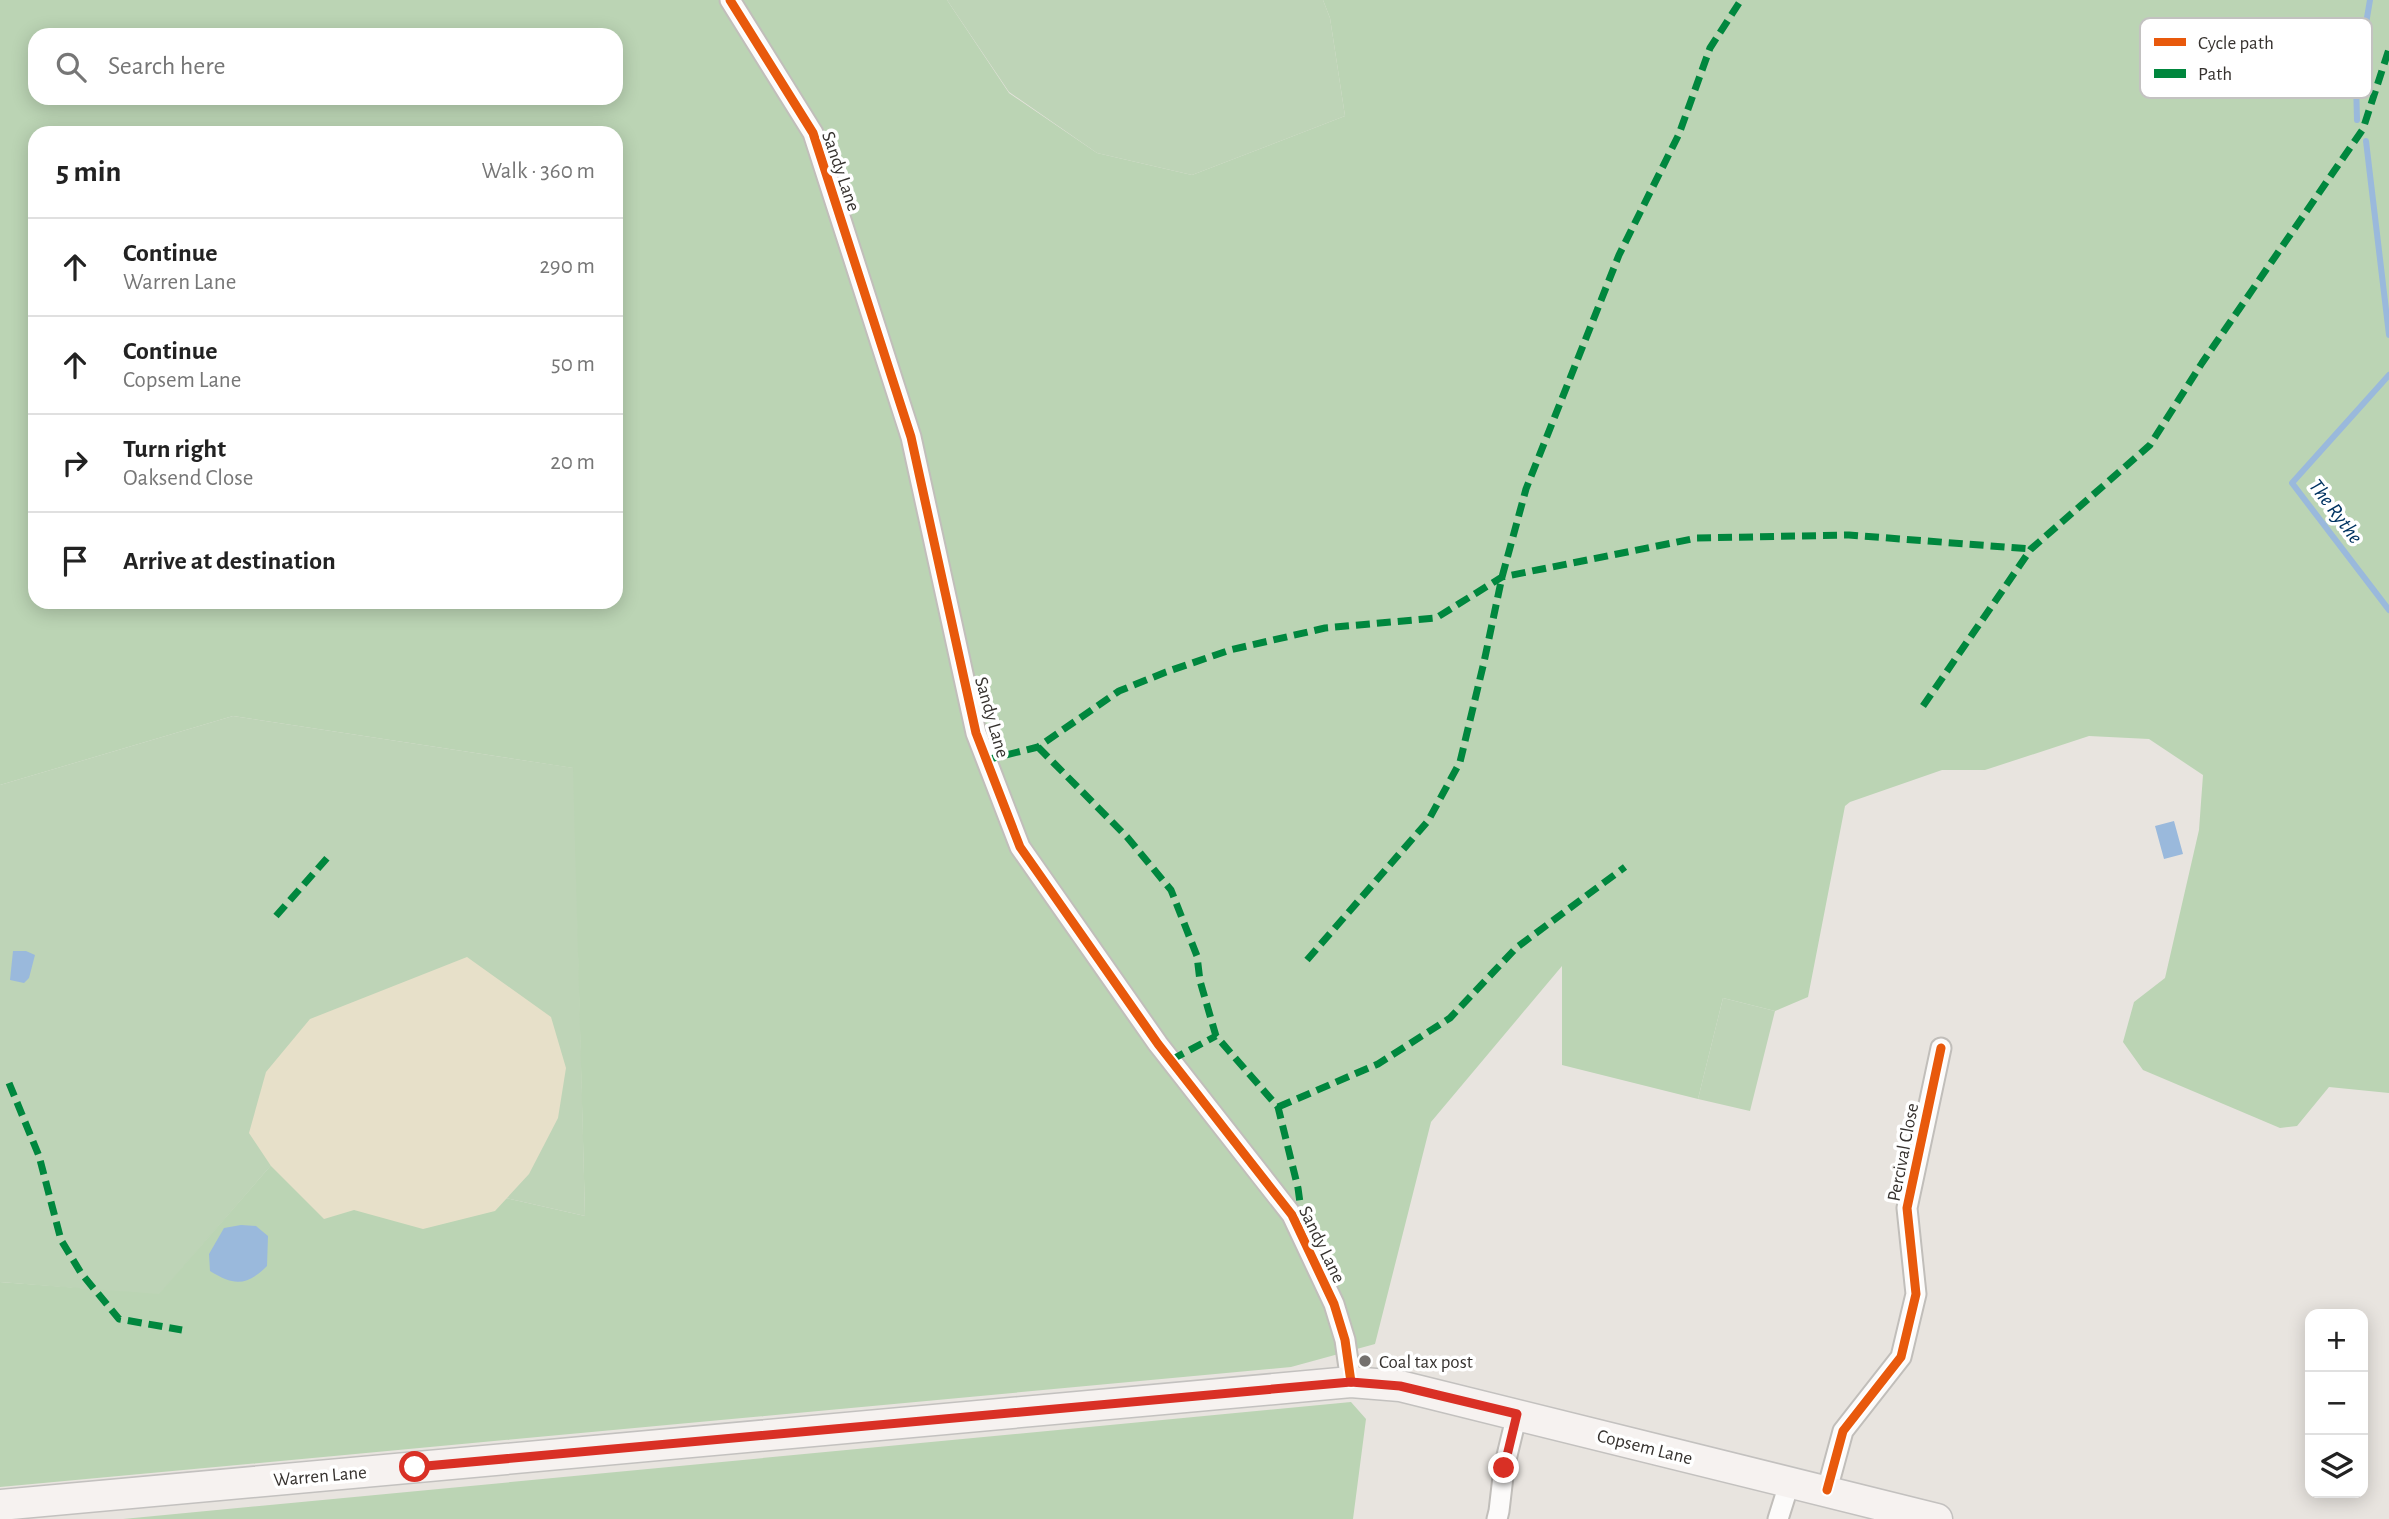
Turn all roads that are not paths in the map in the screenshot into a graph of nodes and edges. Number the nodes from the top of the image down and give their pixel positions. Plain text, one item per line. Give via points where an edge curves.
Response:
1 (730, 0) edge
2 (1941, 1048) dead end
3 (1351, 1382) junction
4 (1517, 1414) junction
5 (1790, 1481) junction
6 (1827, 1490) junction
7 (0, 1505) edge
8 (1496, 1519) edge
9 (1778, 1519) edge
10 (1937, 1519) edge

1 - 3 street, Sandy Lane via 813,133 911,438 976,733 1020,847 1158,1044 1292,1215 1334,1304
2 - 6 street, Percival Close via 1907,1208 1916,1293 1900,1357 1843,1431
3 - 4 main road, Copsem Lane via 1400,1386
3 - 7 main road, Warren Lane
4 - 5 main road, Copsem Lane
4 - 8 street
5 - 6 main road, Copsem Lane
5 - 9 street
6 - 10 main road, Copsem Lane

